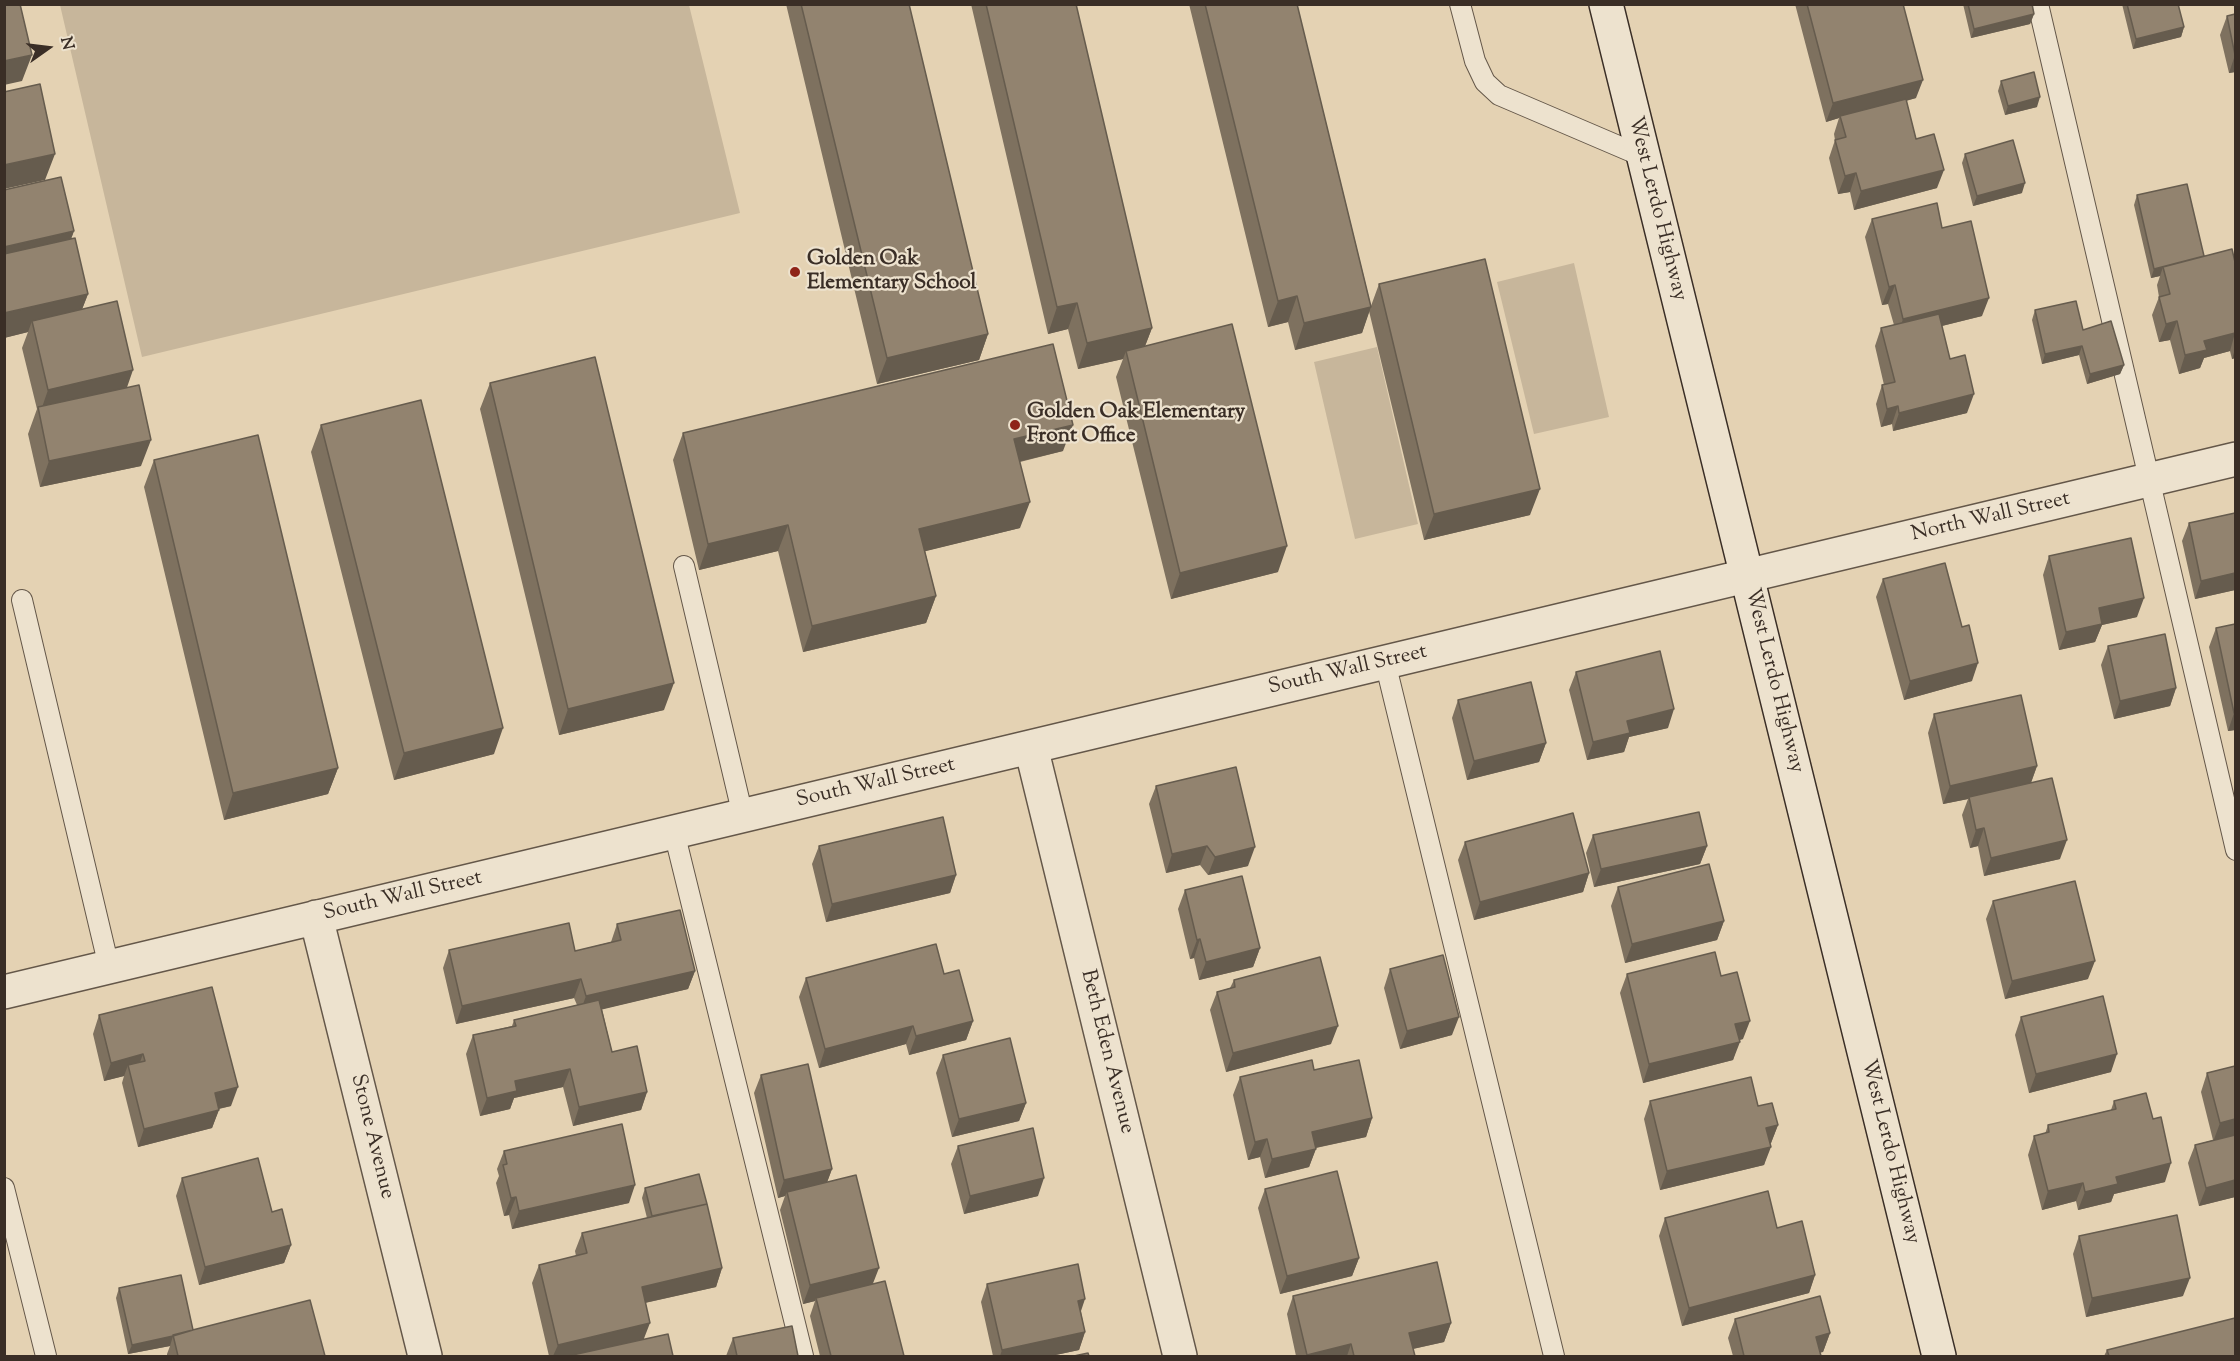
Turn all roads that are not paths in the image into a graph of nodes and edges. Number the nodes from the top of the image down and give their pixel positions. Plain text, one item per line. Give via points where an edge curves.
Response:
1 (1460, 4) edge
2 (1606, 4) edge
3 (2038, 4) edge
4 (1644, 157) junction
5 (2235, 459) edge
6 (2149, 480) junction
7 (684, 566) dead end
8 (1747, 576) junction
9 (22, 600) dead end
10 (1385, 662) junction
11 (1031, 747) junction
12 (743, 816) junction
13 (674, 832) junction
14 (2235, 850) edge
15 (316, 917) junction
16 (109, 967) junction
17 (4, 992) edge
18 (4, 1188) edge
19 (46, 1356) edge
20 (425, 1356) edge
21 (803, 1356) edge
22 (1180, 1356) edge
23 (1554, 1356) edge
24 (1939, 1356) edge

1 - 4 lane via 1475,61 1485,82 1499,95
2 - 4 street, West Lerdo Highway
3 - 6 lane
4 - 8 street, West Lerdo Highway
5 - 6 street, North Wall Street
6 - 8 street, North Wall Street
6 - 14 lane
7 - 12 lane
8 - 10 street, South Wall Street
8 - 24 street, West Lerdo Highway
9 - 16 lane
10 - 11 street, South Wall Street
10 - 23 lane
11 - 12 street, South Wall Street
11 - 22 street, Beth Eden Avenue
12 - 13 street, South Wall Street
13 - 15 street, South Wall Street
13 - 21 lane
15 - 16 street, South Wall Street
15 - 20 street, Stone Avenue
16 - 17 street, South Wall Street
18 - 19 lane

